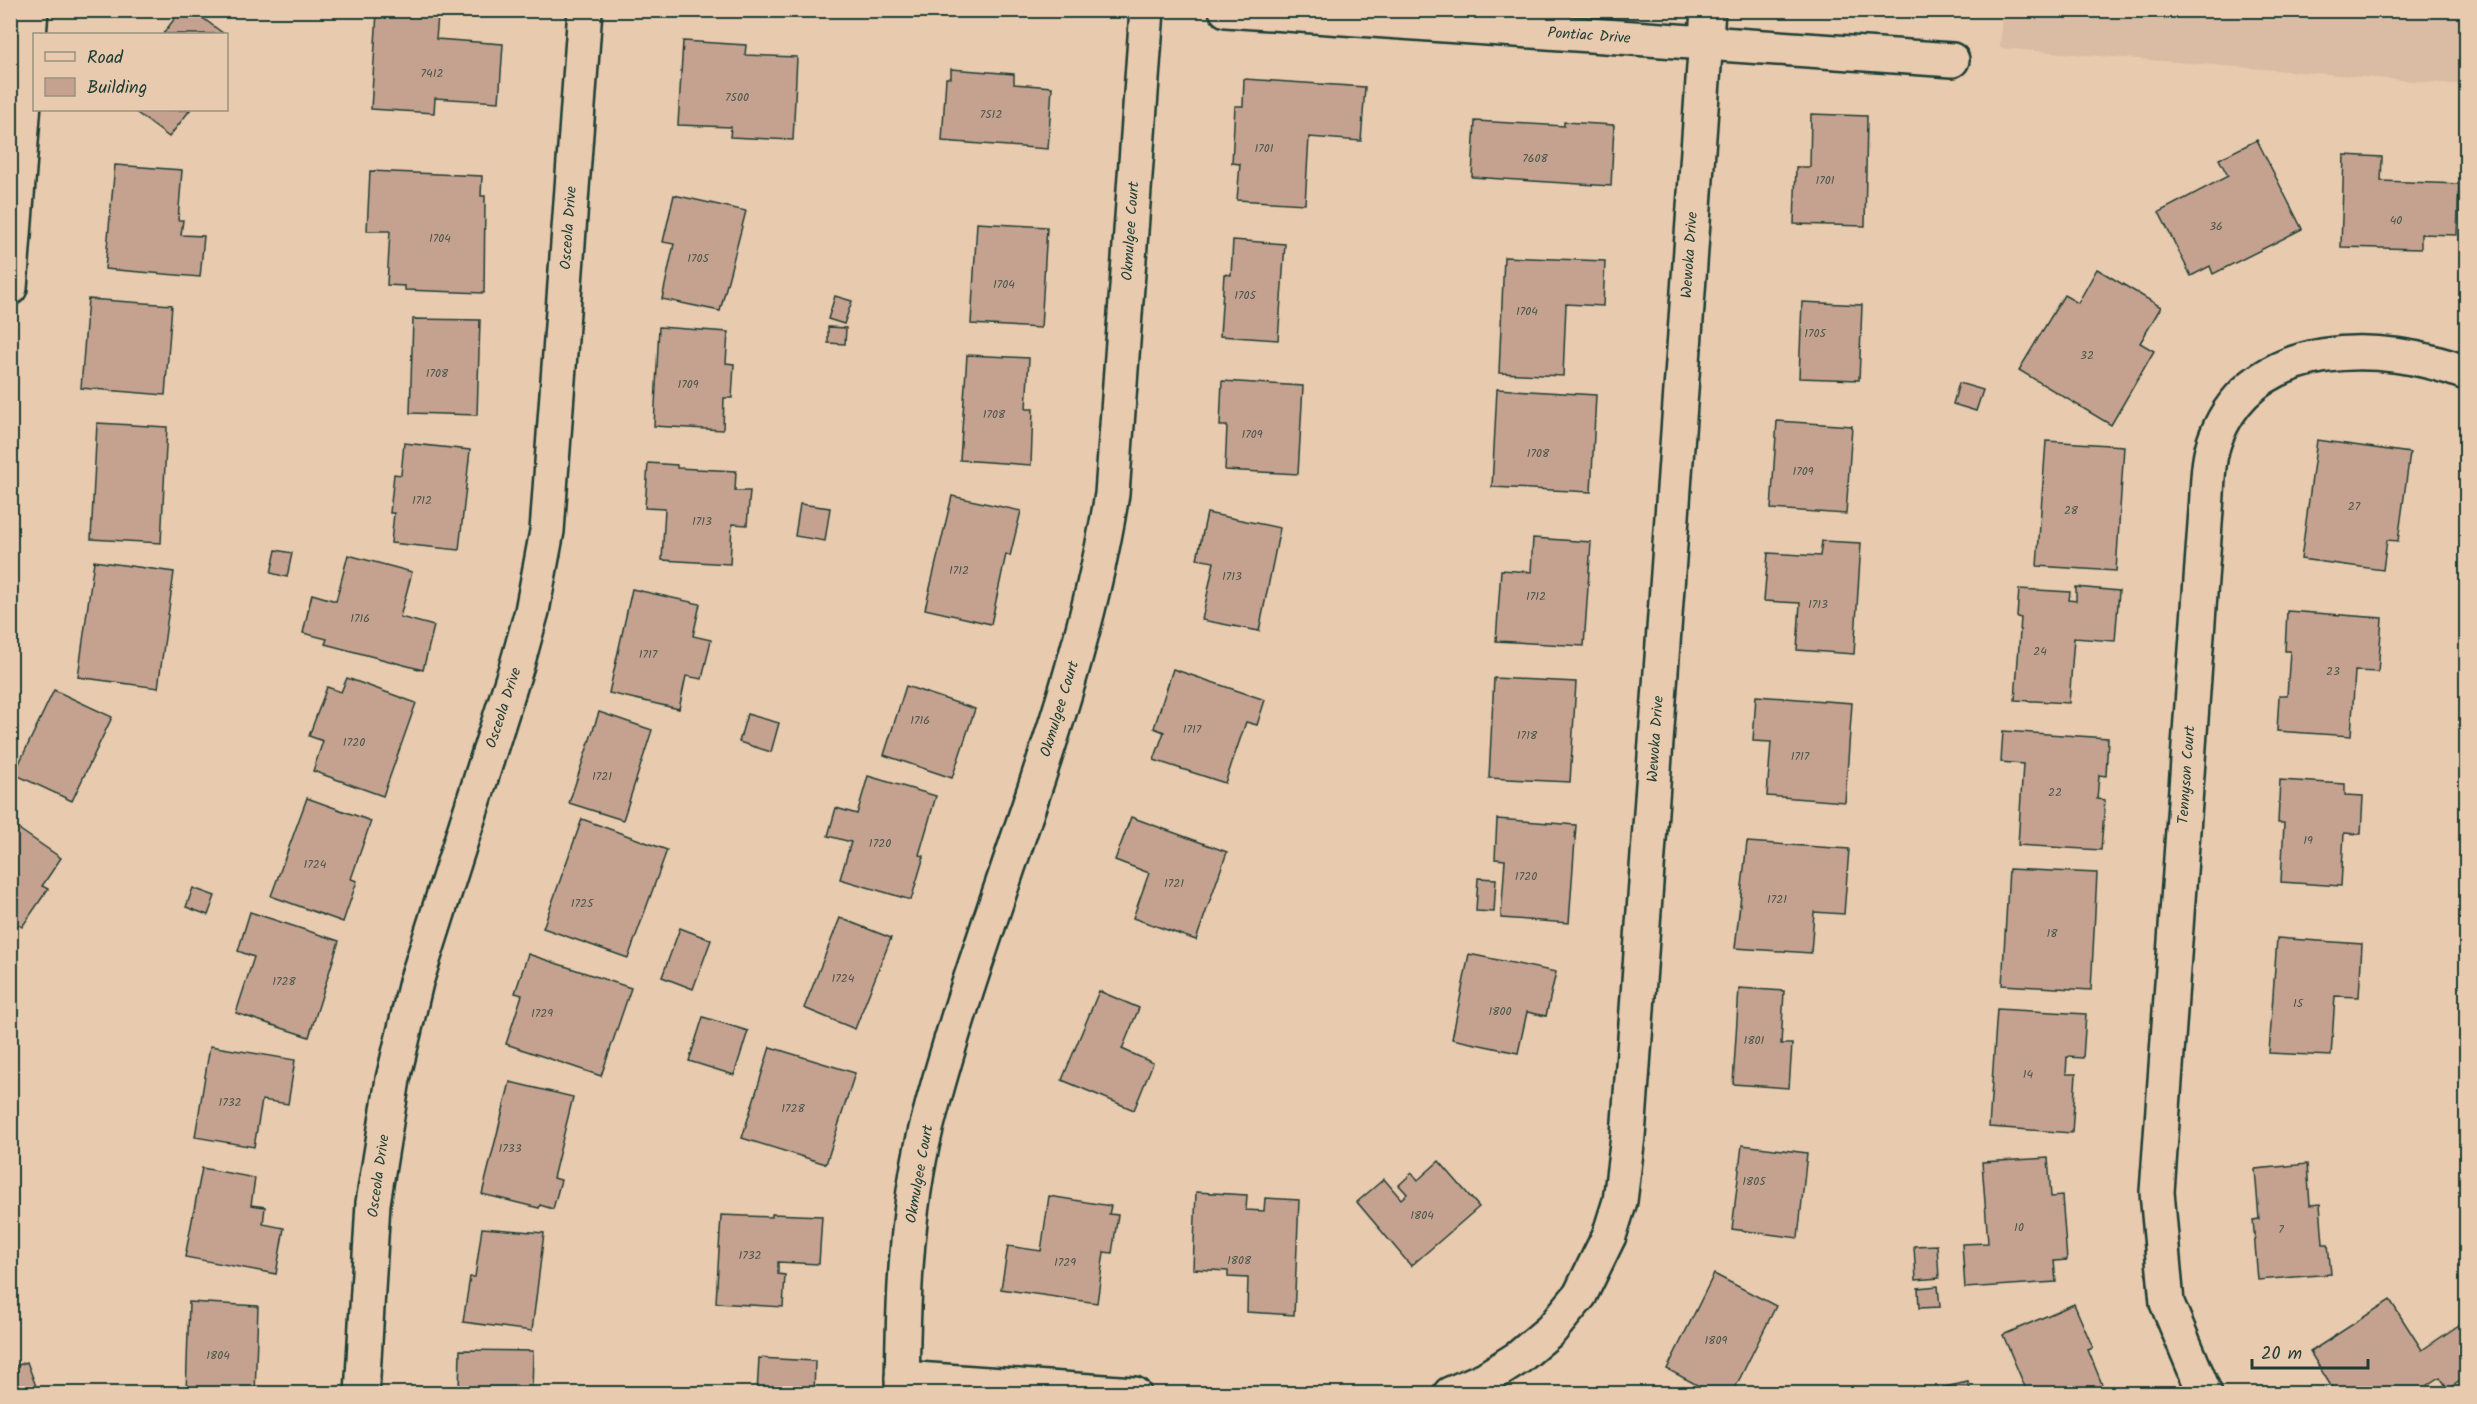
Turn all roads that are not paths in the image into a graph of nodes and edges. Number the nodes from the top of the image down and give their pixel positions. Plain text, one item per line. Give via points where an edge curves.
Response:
1 (31, 10) edge
2 (585, 10) edge
3 (1146, 10) edge
4 (1226, 10) edge
5 (1707, 10) edge
6 (1705, 45) junction
7 (1952, 60) dead end
8 (10, 288) edge
9 (2466, 373) edge
10 (902, 1386) edge
11 (362, 1394) edge
12 (1134, 1394) edge
13 (1450, 1394) edge
14 (2205, 1394) edge

1 - 8 street
2 - 11 street, Osceola Drive via 547,531 517,665 416,982 393,1079 373,1203
3 - 10 street, Okmulgee Court via 1112,494 1102,557 1083,637 972,971 926,1131 911,1212
4 - 6 street, Pontiac Drive
5 - 6 street, Wewoka Drive
6 - 7 street, Pontiac Drive
6 - 13 street, Wewoka Drive via 1628,1136 1620,1201 1609,1236 1580,1296 1551,1330 1501,1369
9 - 14 street, Tennyson Court via 2376,353 2316,355 2289,363 2247,390 2226,416 2215,439 2206,510 2157,1192 2167,1303
10 - 12 street

